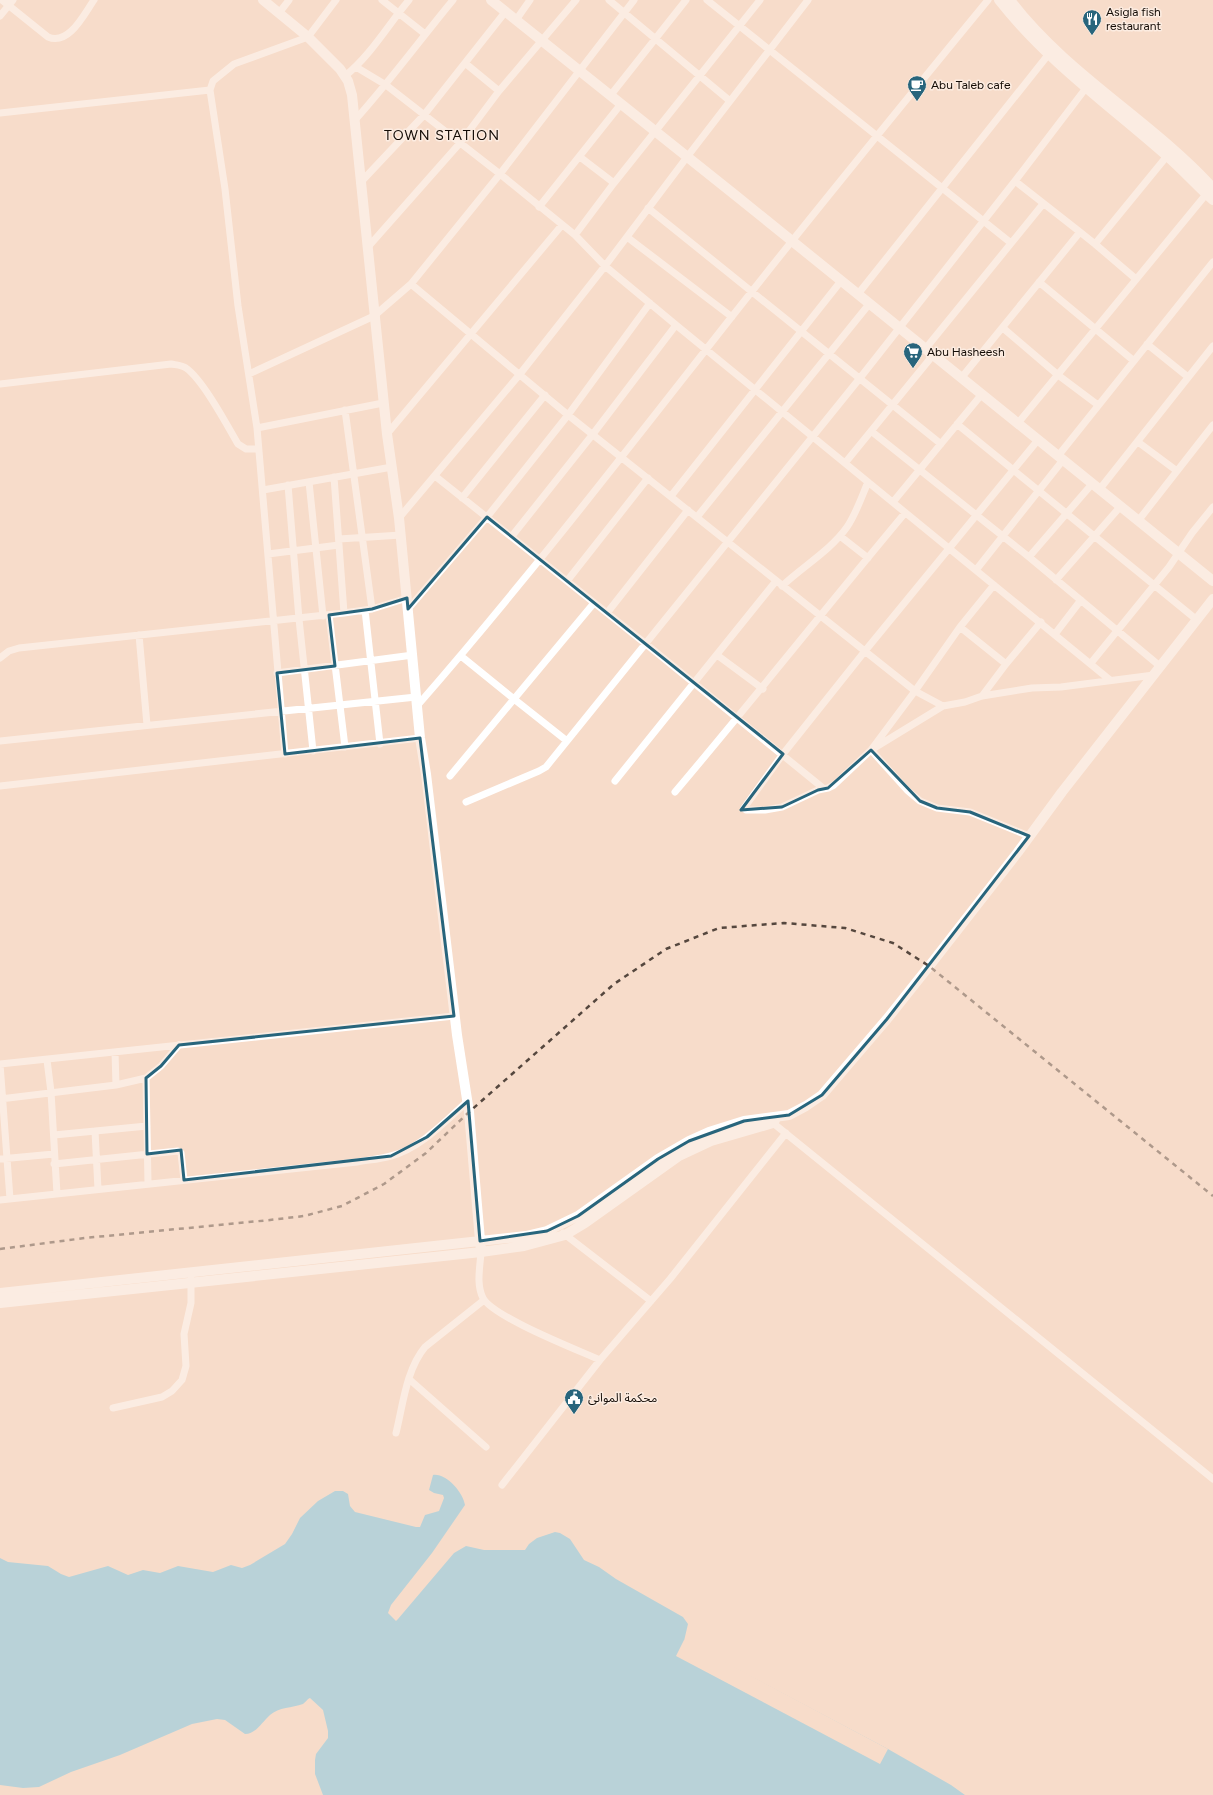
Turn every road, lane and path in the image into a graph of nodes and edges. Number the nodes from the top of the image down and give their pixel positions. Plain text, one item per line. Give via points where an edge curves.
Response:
1 (2, 0) edge
2 (94, 0) edge
3 (263, 0) edge
4 (289, 0) edge
5 (336, 0) edge
6 (382, 0) edge
7 (409, 0) edge
8 (453, 0) edge
9 (491, 0) edge
10 (530, 0) edge
11 (576, 0) edge
12 (610, 0) edge
13 (634, 0) edge
14 (686, 0) edge
15 (707, 0) edge
16 (760, 0) edge
17 (808, 0) edge
18 (988, 0) edge
19 (11, 3) edge
20 (1007, 3) edge
21 (506, 11) junction
22 (625, 12) junction
23 (279, 13) junction
24 (398, 13) junction
25 (0, 16) edge
26 (516, 20) junction
27 (740, 26) junction
28 (425, 34) junction
29 (308, 37) junction
30 (656, 38) junction
31 (542, 40) junction
32 (770, 50) junction
33 (1048, 55) junction
34 (465, 63) junction
35 (356, 66) junction
36 (579, 71) junction
37 (700, 74) junction
38 (345, 76) junction
39 (386, 85) junction
40 (1089, 85) junction
41 (210, 90) junction
42 (499, 91) junction
43 (610, 96) junction
44 (730, 100) junction
45 (621, 104) junction
46 (0, 113) edge
47 (424, 115) junction
48 (355, 120) junction
49 (655, 132) junction
50 (876, 135) junction
51 (460, 143) junction
52 (580, 156) junction
53 (1167, 156) junction
54 (686, 157) junction
55 (500, 174) junction
56 (1015, 181) junction
57 (360, 183) junction
58 (614, 183) junction
59 (942, 188) junction
60 (1211, 192) edge
61 (1043, 204) junction
62 (539, 207) junction
63 (648, 208) junction
64 (984, 220) junction
65 (562, 225) junction
66 (1080, 232) junction
67 (574, 236) junction
68 (627, 237) junction
69 (792, 241) junction
70 (1011, 243) junction
71 (1095, 244) junction
72 (368, 247) junction
73 (1213, 262) edge
74 (605, 266) junction
75 (1136, 279) junction
76 (841, 281) junction
77 (1040, 282) junction
78 (411, 284) junction
79 (752, 290) junction
80 (858, 294) junction
81 (650, 303) junction
82 (870, 303) junction
83 (374, 316) junction
84 (732, 317) junction
85 (676, 326) junction
86 (900, 327) junction
87 (1002, 328) junction
88 (1095, 329) junction
89 (802, 331) junction
90 (471, 334) junction
91 (1147, 344) junction
92 (1213, 346) edge
93 (706, 349) junction
94 (930, 351) junction
95 (828, 353) junction
96 (1134, 361) junction
97 (249, 374) junction
98 (520, 374) junction
99 (1058, 375) junction
100 (962, 377) junction
101 (1188, 377) junction
102 (860, 378) junction
103 (0, 384) edge
104 (756, 390) junction
105 (982, 394) junction
106 (545, 395) junction
107 (383, 403) junction
108 (892, 405) junction
109 (1098, 405) junction
110 (345, 410) junction
111 (782, 411) junction
112 (568, 415) junction
113 (1018, 423) junction
114 (957, 424) junction
115 (1213, 425) edge
116 (257, 428) junction
117 (871, 431) junction
118 (387, 434) junction
119 (593, 434) junction
120 (812, 436) junction
121 (1038, 440) junction
122 (1138, 442) junction
123 (941, 444) junction
124 (258, 449) junction
125 (622, 456) junction
126 (1060, 458) junction
127 (845, 463) junction
128 (392, 467) junction
129 (919, 470) junction
130 (1013, 471) junction
131 (1177, 472) junction
132 (354, 474) junction
133 (435, 476) junction
134 (334, 477) junction
135 (648, 478) junction
136 (309, 482) junction
137 (868, 482) junction
138 (288, 485) junction
139 (1095, 487) junction
140 (264, 490) junction
141 (1039, 492) junction
142 (671, 496) junction
143 (462, 498) junction
144 (893, 502) junction
145 (1120, 507) junction
146 (1213, 507) edge
147 (688, 510) junction
148 (905, 513) junction
149 (1066, 514) junction
150 (977, 515) junction
151 (487, 517) junction
152 (697, 517) junction
153 (399, 518) junction
154 (1138, 521) junction
155 (401, 535) junction
156 (512, 536) junction
157 (840, 536) junction
158 (1094, 536) junction
159 (1003, 537) junction
160 (363, 538) junction
161 (727, 541) junction
162 (339, 542) junction
163 (317, 548) junction
164 (949, 549) junction
165 (293, 551) junction
166 (1179, 553) junction
167 (268, 554) junction
168 (1029, 557) junction
169 (868, 558) junction
170 (540, 559) junction
171 (976, 570) junction
172 (1056, 580) junction
173 (567, 581) junction
174 (1213, 581) edge
175 (779, 584) junction
176 (994, 585) junction
177 (1154, 586) junction
178 (1213, 599) edge
179 (1081, 600) junction
180 (594, 603) junction
181 (408, 604) junction
182 (368, 609) junction
183 (344, 613) junction
184 (607, 613) junction
185 (326, 615) junction
186 (820, 616) junction
187 (299, 619) junction
188 (1197, 620) junction
189 (272, 621) junction
190 (1040, 622) junction
191 (960, 627) junction
192 (1118, 631) junction
193 (1055, 634) junction
194 (138, 635) junction
195 (646, 644) junction
196 (865, 651) junction
197 (413, 655) junction
198 (717, 655) junction
199 (461, 656) junction
200 (0, 658) edge
201 (371, 660) junction
202 (1006, 664) junction
203 (1091, 664) junction
204 (335, 666) junction
205 (1161, 667) junction
206 (304, 670) junction
207 (277, 673) junction
208 (1154, 675) junction
209 (1110, 680) junction
210 (694, 683) junction
211 (763, 689) junction
212 (915, 691) junction
213 (982, 696) junction
214 (514, 699) junction
215 (376, 701) junction
216 (417, 702) junction
217 (340, 704) junction
218 (943, 706) junction
219 (308, 708) junction
220 (280, 710) junction
221 (738, 718) junction
222 (147, 725) junction
223 (420, 738) junction
224 (0, 741) edge
225 (567, 741) junction
226 (380, 744) junction
227 (345, 747) junction
228 (871, 750) junction
229 (313, 751) junction
230 (284, 754) junction
231 (783, 754) junction
232 (450, 776) dead end
233 (615, 781) dead end
234 (0, 786) edge
235 (823, 788) junction
236 (675, 792) dead end
237 (466, 802) dead end
238 (1029, 836) junction
239 (454, 1016) junction
240 (179, 1045) junction
241 (115, 1052) junction
242 (47, 1060) junction
243 (0, 1064) edge
244 (146, 1078) junction
245 (116, 1084) junction
246 (52, 1092) junction
247 (1, 1099) edge
248 (467, 1102) junction
249 (775, 1120) junction
250 (147, 1126) junction
251 (95, 1131) junction
252 (786, 1133) junction
253 (54, 1136) junction
254 (54, 1154) junction
255 (147, 1154) junction
256 (4, 1159) edge
257 (97, 1160) junction
258 (54, 1164) junction
259 (184, 1180) junction
260 (148, 1183) junction
261 (98, 1189) junction
262 (56, 1194) junction
263 (10, 1199) junction
264 (0, 1200) edge
265 (557, 1227) junction
266 (565, 1235) junction
267 (480, 1241) junction
268 (481, 1252) junction
269 (191, 1278) junction
270 (0, 1293) edge
271 (484, 1300) junction
272 (651, 1301) junction
273 (0, 1303) edge
274 (600, 1360) junction
275 (409, 1379) junction
276 (113, 1408) dead end
277 (396, 1434) dead end
278 (486, 1447) dead end
279 (1213, 1479) edge
280 (502, 1485) dead end

1 - 19 street
2 - 19 street via 68,34 58,39 48,37
3 - 23 street
4 - 23 street
5 - 29 street
6 - 24 street
7 - 24 street
8 - 28 street
9 - 21 street
10 - 26 street
11 - 31 street
12 - 22 street
13 - 22 street
14 - 30 street
15 - 27 street
16 - 27 street
17 - 32 street
18 - 50 street
19 - 25 street
20 - 33 street
20 - 40 street via 1055,48
21 - 26 street
21 - 34 street
22 - 30 street
22 - 36 street
23 - 29 street
24 - 28 street
24 - 35 street
26 - 31 street
27 - 32 street
27 - 37 street
28 - 39 street
29 - 38 street
29 - 41 street via 234,64 213,81
30 - 37 street
30 - 43 street
31 - 36 street
31 - 42 street
32 - 44 street
32 - 50 street
33 - 40 street
33 - 59 street
34 - 42 street
34 - 47 street
35 - 38 street
35 - 39 street
36 - 43 street
36 - 55 street
37 - 44 street
37 - 49 street
38 - 48 street via 350,88
39 - 47 street
39 - 48 street
40 - 53 street
40 - 56 street
40 - 60 street via 1176,150
41 - 46 street
41 - 97 street
42 - 51 street
43 - 45 street
44 - 54 street
45 - 49 street
45 - 52 street
47 - 51 street
47 - 57 street
48 - 57 street
49 - 54 street
49 - 58 street
50 - 59 street
50 - 69 street
51 - 55 street
51 - 72 street
52 - 58 street
52 - 62 street
53 - 60 street
53 - 71 street
54 - 63 street
54 - 69 street
55 - 62 street
55 - 78 street
56 - 61 street
56 - 64 street
57 - 72 street
58 - 67 street
59 - 64 street
59 - 80 street
60 - 75 street
61 - 66 street
61 - 70 street
62 - 65 street
63 - 68 street
63 - 79 street
64 - 70 street
64 - 86 street
65 - 67 street
65 - 90 street
66 - 71 street
66 - 77 street
67 - 74 street
68 - 74 street
68 - 84 street
69 - 76 street
69 - 79 street
70 - 94 street
71 - 75 street
72 - 83 street
73 - 91 street
74 - 81 street
74 - 98 street
75 - 88 street
76 - 80 street
76 - 89 street
77 - 87 street
77 - 88 street
78 - 83 street
78 - 90 street
79 - 84 street
79 - 89 street
80 - 82 street
81 - 85 street
81 - 112 street
82 - 86 street
82 - 95 street
83 - 97 street
83 - 107 street
84 - 93 street
85 - 93 street
85 - 119 street
86 - 94 street
86 - 102 street
87 - 99 street
87 - 100 street
88 - 96 street
88 - 99 street
89 - 95 street
89 - 104 street
90 - 98 street
90 - 118 street
91 - 96 street
91 - 101 street
92 - 101 street
93 - 104 street
93 - 125 street
94 - 100 street
94 - 108 street
95 - 102 street
95 - 111 street
96 - 109 street
97 - 116 street
98 - 106 street
98 - 133 street
99 - 109 street
99 - 113 street
100 - 105 street
101 - 122 street
102 - 108 street
102 - 120 street
103 - 124 street via 171,364 181,366 191,372 205,390 238,444 246,449
104 - 111 street
104 - 142 street
105 - 113 street
105 - 114 street
106 - 112 street
106 - 143 street
107 - 110 street
107 - 118 street
108 - 117 street
108 - 123 street
109 - 126 street
110 - 116 street
110 - 132 street
111 - 120 street
111 - 152 street
112 - 119 street
112 - 151 street
113 - 121 street
114 - 123 street
114 - 130 street
115 - 131 street
116 - 124 street
117 - 127 street
117 - 129 street
118 - 128 street
119 - 125 street
119 - 156 street
120 - 127 street
120 - 161 street
121 - 126 street
121 - 130 street
122 - 131 street
122 - 139 street
123 - 129 street
124 - 140 street
125 - 135 street
125 - 170 street
126 - 139 street
126 - 141 street
127 - 137 street
128 - 132 street
128 - 153 street
129 - 144 street
129 - 150 street
130 - 141 street
130 - 150 street
131 - 154 street
132 - 134 street
132 - 160 street
133 - 143 street
133 - 153 street
134 - 136 street
134 - 162 street
135 - 142 street
135 - 173 street
136 - 138 street
136 - 163 street
137 - 144 street
137 - 157 street via 851,520
138 - 140 street
138 - 165 street
139 - 145 street
139 - 149 street
140 - 167 street
141 - 149 street
141 - 159 street
142 - 147 street
143 - 151 street
144 - 148 street
145 - 154 street
145 - 158 street
146 - 166 street
147 - 152 street
147 - 184 street
148 - 164 street
148 - 169 street
149 - 158 street
149 - 168 street
150 - 159 street
150 - 164 street
151 - 156 street
151 - 181 street
152 - 161 street
153 - 155 street
154 - 166 street
155 - 160 street
155 - 181 street
156 - 170 street
157 - 169 street
157 - 175 street
158 - 172 street
158 - 177 street
159 - 168 street
159 - 171 street
160 - 162 street
160 - 182 street
161 - 175 street
161 - 195 street
162 - 163 street
162 - 183 street
163 - 165 street
163 - 185 street
164 - 171 street
164 - 196 street
165 - 167 street
165 - 187 street
166 - 174 street
166 - 177 street
167 - 189 street
168 - 172 street
169 - 186 street
170 - 173 street
170 - 199 street
171 - 176 street
172 - 179 street
173 - 180 street
175 - 186 street
175 - 198 street
176 - 190 street
176 - 191 street
177 - 188 street
177 - 192 street
178 - 188 street
179 - 192 street
179 - 193 street
180 - 184 street
180 - 214 street
181 - 182 street
181 - 197 street
182 - 183 street
182 - 201 street
183 - 185 street
184 - 195 street
185 - 187 street
185 - 204 street
186 - 196 street
186 - 211 street
187 - 189 street
187 - 206 street
188 - 205 street
189 - 194 street
189 - 207 street
190 - 193 street
190 - 202 street
191 - 202 street
191 - 212 street
192 - 203 street
192 - 205 street
193 - 203 street
194 - 200 street via 19,648
194 - 222 street
195 - 210 street
195 - 225 street
196 - 212 street
196 - 231 street
197 - 201 street
197 - 216 street
198 - 210 street
198 - 211 street
199 - 214 street
199 - 216 street
201 - 204 street
201 - 215 street
202 - 213 street
203 - 209 street
204 - 206 street
204 - 217 street
205 - 208 street
206 - 207 street
206 - 219 street
207 - 220 street
208 - 209 street
208 - 238 street
209 - 213 street
210 - 221 street
210 - 233 street
211 - 221 street
212 - 218 street
212 - 228 street
213 - 218 street
214 - 225 street
214 - 232 street
215 - 216 street
215 - 217 street
215 - 226 street
216 - 223 street
217 - 219 street
217 - 227 street
218 - 228 street
219 - 220 street
219 - 229 street
220 - 222 street
220 - 230 street
221 - 231 street
221 - 236 street
222 - 224 street
223 - 226 street
223 - 239 street
225 - 237 street via 546,767
226 - 227 street
227 - 229 street
228 - 235 street via 834,785
228 - 238 street via 920,801 937,808 970,812
229 - 230 street
230 - 234 street
231 - 235 street
231 - 235 street via 745,804 745,809 765,810 782,807
238 - 249 street via 887,1020 822,1095 789,1115
239 - 240 street
239 - 248 street
240 - 241 street
240 - 244 street via 161,1066
241 - 242 street
241 - 245 street
242 - 243 street
242 - 246 street
243 - 247 street
244 - 245 street
244 - 250 street
245 - 246 street
246 - 247 street
246 - 253 street
247 - 256 street
248 - 259 street via 427,1137 408,1150 391,1156 357,1162
248 - 267 street
249 - 252 street
249 - 265 street via 744,1121 689,1141 658,1159 578,1216
249 - 266 street via 711,1141 679,1156
250 - 251 street
250 - 255 street
251 - 253 street
251 - 257 street
252 - 272 street
252 - 279 street
253 - 254 street
254 - 256 street
254 - 258 street
255 - 257 street
255 - 259 street via 178,1151 181,1153
255 - 260 street
256 - 263 street
257 - 258 street
257 - 261 street
258 - 262 street
259 - 260 street
260 - 261 street
261 - 262 street
262 - 263 street
263 - 264 street
265 - 266 street
265 - 267 street via 526,1236
266 - 268 street via 524,1246
266 - 272 street
267 - 268 street
267 - 269 street
268 - 269 street
268 - 271 street via 478,1286
269 - 270 street
269 - 273 street
269 - 276 street via 191,1308 184,1334 186,1366 182,1380 162,1397
271 - 274 street via 499,1312 532,1330
271 - 275 street via 425,1347 418,1356
272 - 274 street
274 - 280 street
275 - 277 street
275 - 278 street

